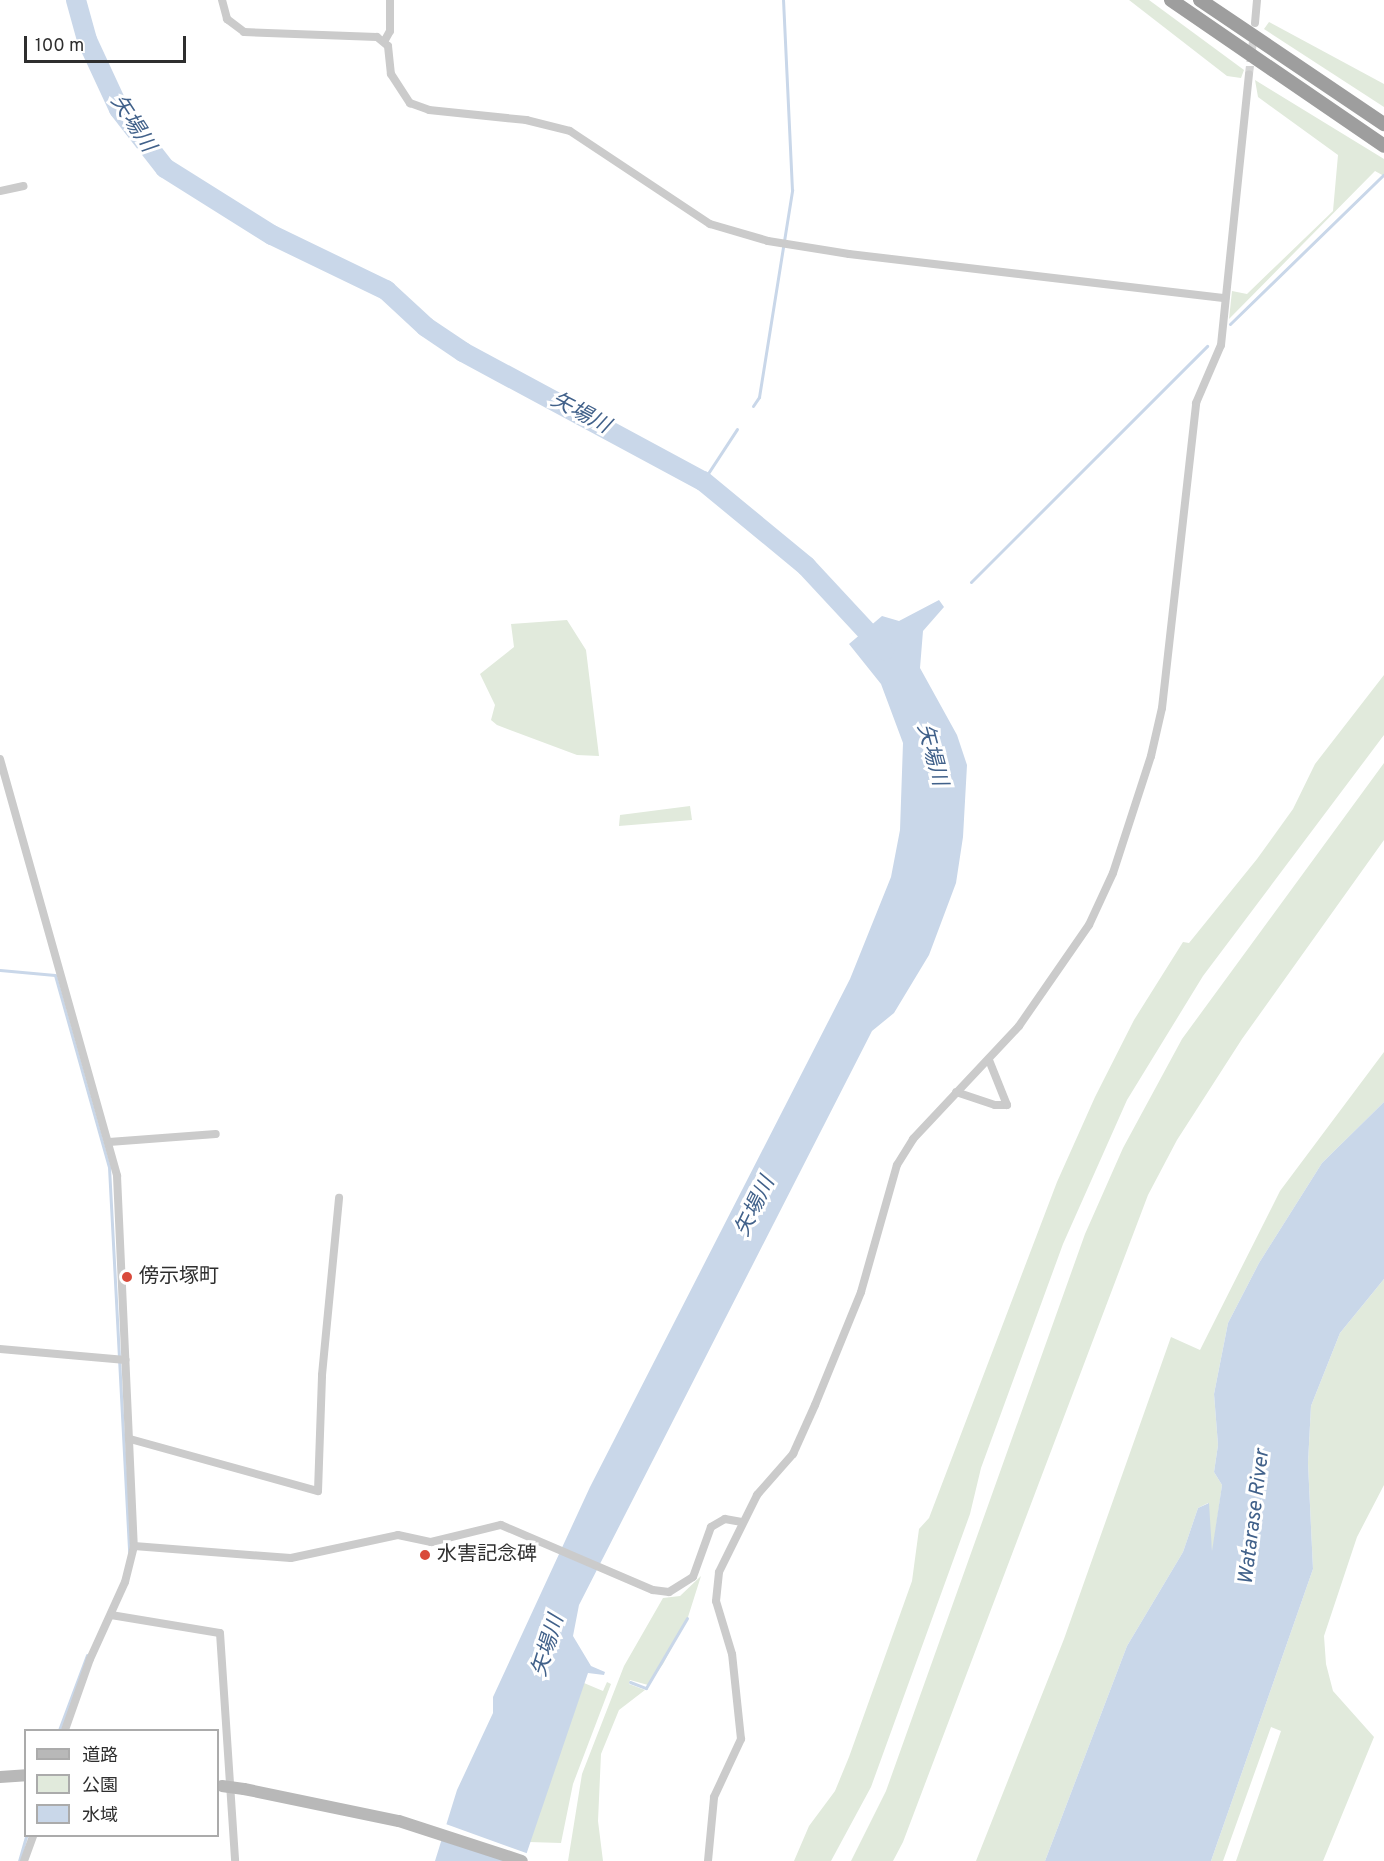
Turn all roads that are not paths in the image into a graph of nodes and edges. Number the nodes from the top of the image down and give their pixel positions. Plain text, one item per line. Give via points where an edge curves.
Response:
1 (222, 0) edge
2 (390, 0) edge
3 (1171, 0) edge
4 (1200, 0) edge
5 (1257, 0) edge
6 (1255, 23) tunnel mouth
7 (385, 40) junction
8 (1249, 75) tunnel mouth
9 (1384, 124) edge
10 (1384, 146) edge
11 (23, 186) dead end
12 (0, 191) edge
13 (1225, 298) junction
14 (0, 759) edge
15 (989, 1060) junction
16 (956, 1092) junction
17 (216, 1134) dead end
18 (109, 1142) junction
19 (339, 1198) dead end
20 (0, 1349) edge
21 (126, 1360) junction
22 (130, 1439) junction
23 (742, 1522) junction
24 (134, 1546) junction
25 (111, 1615) junction
26 (65, 1729) edge
27 (24, 1775) edge
28 (0, 1777) edge
29 (220, 1786) edge
30 (33, 1837) edge
31 (24, 1861) edge
32 (235, 1861) edge
33 (522, 1861) edge
34 (708, 1861) edge

1 - 7 street via 227,19 244,32
2 - 7 street via 390,31
3 - 10 highway
4 - 9 highway
5 - 6 street
7 - 13 street via 391,74 410,103 429,110 526,120 570,131 710,224 768,241 849,254
8 - 13 street
11 - 12 street
13 - 15 street via 1221,345 1196,403 1162,708 1151,756 1113,873 1089,925 1019,1026
14 - 18 street
15 - 16 street
15 - 16 street via 1008,1105 995,1106
16 - 23 street via 913,1139 897,1166 861,1292 815,1404 793,1454 757,1495
17 - 18 street
18 - 21 street via 117,1176
19 - 22 street via 322,1375 318,1491
20 - 21 street
21 - 22 street
22 - 24 street
23 - 24 street via 725,1519 711,1527 693,1577 669,1592 653,1590 508,1525 494,1525 431,1542 398,1535 291,1558
23 - 34 street via 719,1572 716,1592 732,1654 741,1739 714,1797
24 - 25 street
25 - 26 street
25 - 32 street via 220,1633
27 - 28 main road
29 - 33 main road, bridge via 399,1821
30 - 31 street

